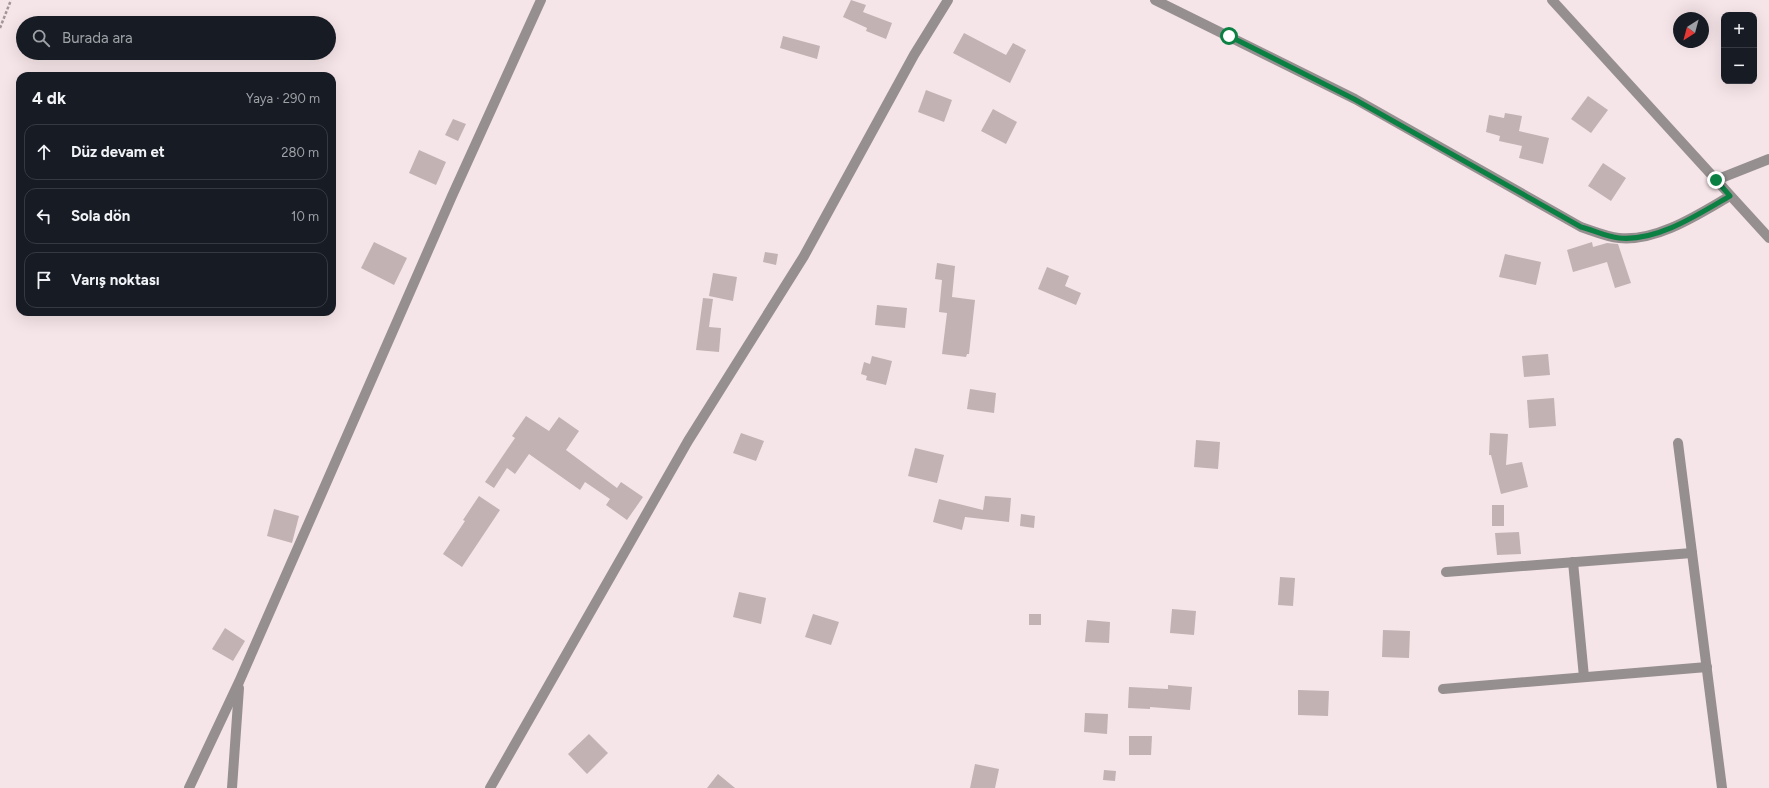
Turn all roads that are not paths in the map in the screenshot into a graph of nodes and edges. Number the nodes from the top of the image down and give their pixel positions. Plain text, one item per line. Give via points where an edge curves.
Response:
1 (541, 0) edge
2 (948, 0) edge
3 (1155, 0) edge
4 (1552, 0) edge
5 (1769, 159) edge
6 (1716, 180) junction
7 (1730, 196) junction
8 (1769, 238) edge
9 (1678, 443) dead end
10 (1692, 554) junction
11 (1573, 562) junction
12 (1446, 572) dead end
13 (1707, 667) junction
14 (1584, 677) junction
15 (239, 682) junction
16 (1443, 689) dead end
17 (189, 788) edge
18 (232, 788) edge
19 (490, 788) edge
20 (1722, 788) edge

1 - 15 street
2 - 19 street via 914,55 804,256 688,441
3 - 7 street via 1354,99 1581,227 1619,238 1647,236 1687,221
4 - 6 street
5 - 6 street
6 - 7 street
7 - 8 street
9 - 10 street
10 - 11 street
10 - 13 street
11 - 12 street
11 - 14 street
13 - 14 street
13 - 20 street
14 - 16 street
15 - 17 street
15 - 18 street

